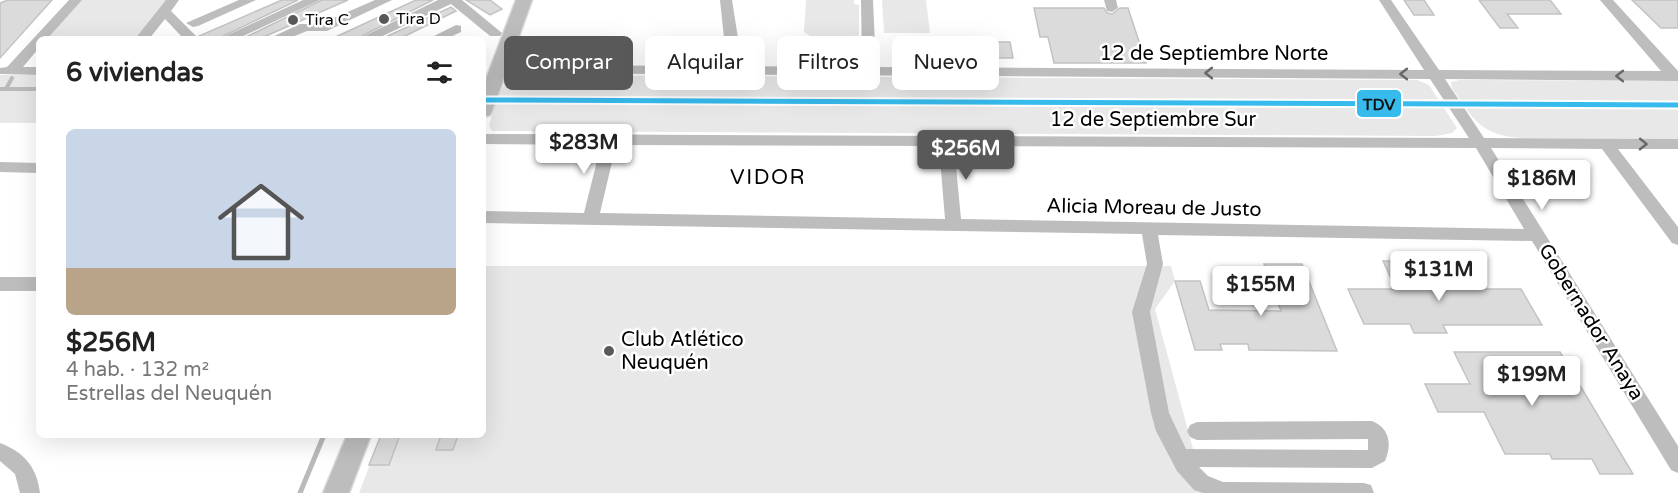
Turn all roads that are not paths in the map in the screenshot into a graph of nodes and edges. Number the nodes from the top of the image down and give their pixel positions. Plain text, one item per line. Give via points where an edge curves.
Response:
1 (76, 0) edge
2 (173, 0) edge
3 (250, 0) edge
4 (314, 0) edge
5 (386, 0) edge
6 (448, 0) edge
7 (454, 0) edge
8 (524, 0) edge
9 (726, 0) edge
10 (867, 0) edge
11 (1385, 0) edge
12 (1605, 0) edge
13 (169, 15) dead end
14 (193, 23) dead end
15 (456, 29) dead end
16 (495, 33) dead end
17 (325, 34) edge
18 (43, 36) edge
19 (144, 36) edge
20 (189, 36) edge
21 (233, 36) edge
22 (282, 36) edge
23 (371, 36) edge
24 (441, 36) edge
25 (731, 36) edge
26 (868, 36) edge
27 (36, 43) edge
28 (5, 71) edge
29 (36, 71) edge
30 (645, 71) edge
31 (880, 71) edge
32 (493, 72) edge
33 (1432, 75) junction
34 (1676, 76) edge
35 (486, 99) edge
36 (486, 139) edge
37 (610, 140) junction
38 (946, 141) junction
39 (1480, 142) junction
40 (1606, 144) junction
41 (1678, 144) edge
42 (0, 167) edge
43 (36, 168) edge
44 (486, 216) edge
45 (591, 218) junction
46 (954, 225) junction
47 (1149, 228) junction
48 (1537, 235) junction
49 (1678, 239) edge
50 (0, 284) edge
51 (36, 284) edge
52 (1197, 431) dead end
53 (358, 438) edge
54 (1672, 444) edge
55 (0, 452) edge
56 (1181, 458) junction
57 (1678, 464) edge
58 (1364, 492) edge
59 (30, 493) edge
60 (336, 493) edge

1 - 18 street
2 - 19 street
3 - 14 street
4 - 21 street
5 - 17 street
6 - 23 street
7 - 16 street
8 - 32 main road
9 - 25 street
10 - 26 street
11 - 33 street, Gobernador Anaya
12 - 34 street
13 - 20 street
15 - 24 street
17 - 22 street via 301,28
27 - 28 street
28 - 29 street
30 - 32 street, 12 de Septiembre Norte
33 -> 31 street, 12 de Septiembre Norte
32 - 35 main road
34 -> 33 street, 12 de Septiembre Norte
33 - 39 street, Gobernador Anaya
36 - 37 street, 12 de Septiembre Sur
37 - 38 street, 12 de Septiembre Sur
37 - 45 street
38 - 39 street, 12 de Septiembre Sur
38 - 46 street
39 - 40 street, 12 de Septiembre Sur
39 - 48 street, Gobernador Anaya
40 -> 41 street, 12 de Septiembre Sur
40 - 49 street
42 - 43 street
44 - 45 street, Alicia Moreau de Justo
45 - 46 street, Alicia Moreau de Justo
46 - 47 street, Alicia Moreau de Justo
47 - 48 street, Alicia Moreau de Justo
47 - 56 street via 1155,264 1141,312 1160,413
48 - 54 street, Gobernador Anaya
50 - 51 street
52 - 56 street via 1372,430 1379,436 1378,455 1372,459
53 - 60 main road
54 - 57 street, Gobernador Anaya
55 - 59 street via 20,464
56 - 58 street via 1201,483 1223,491

